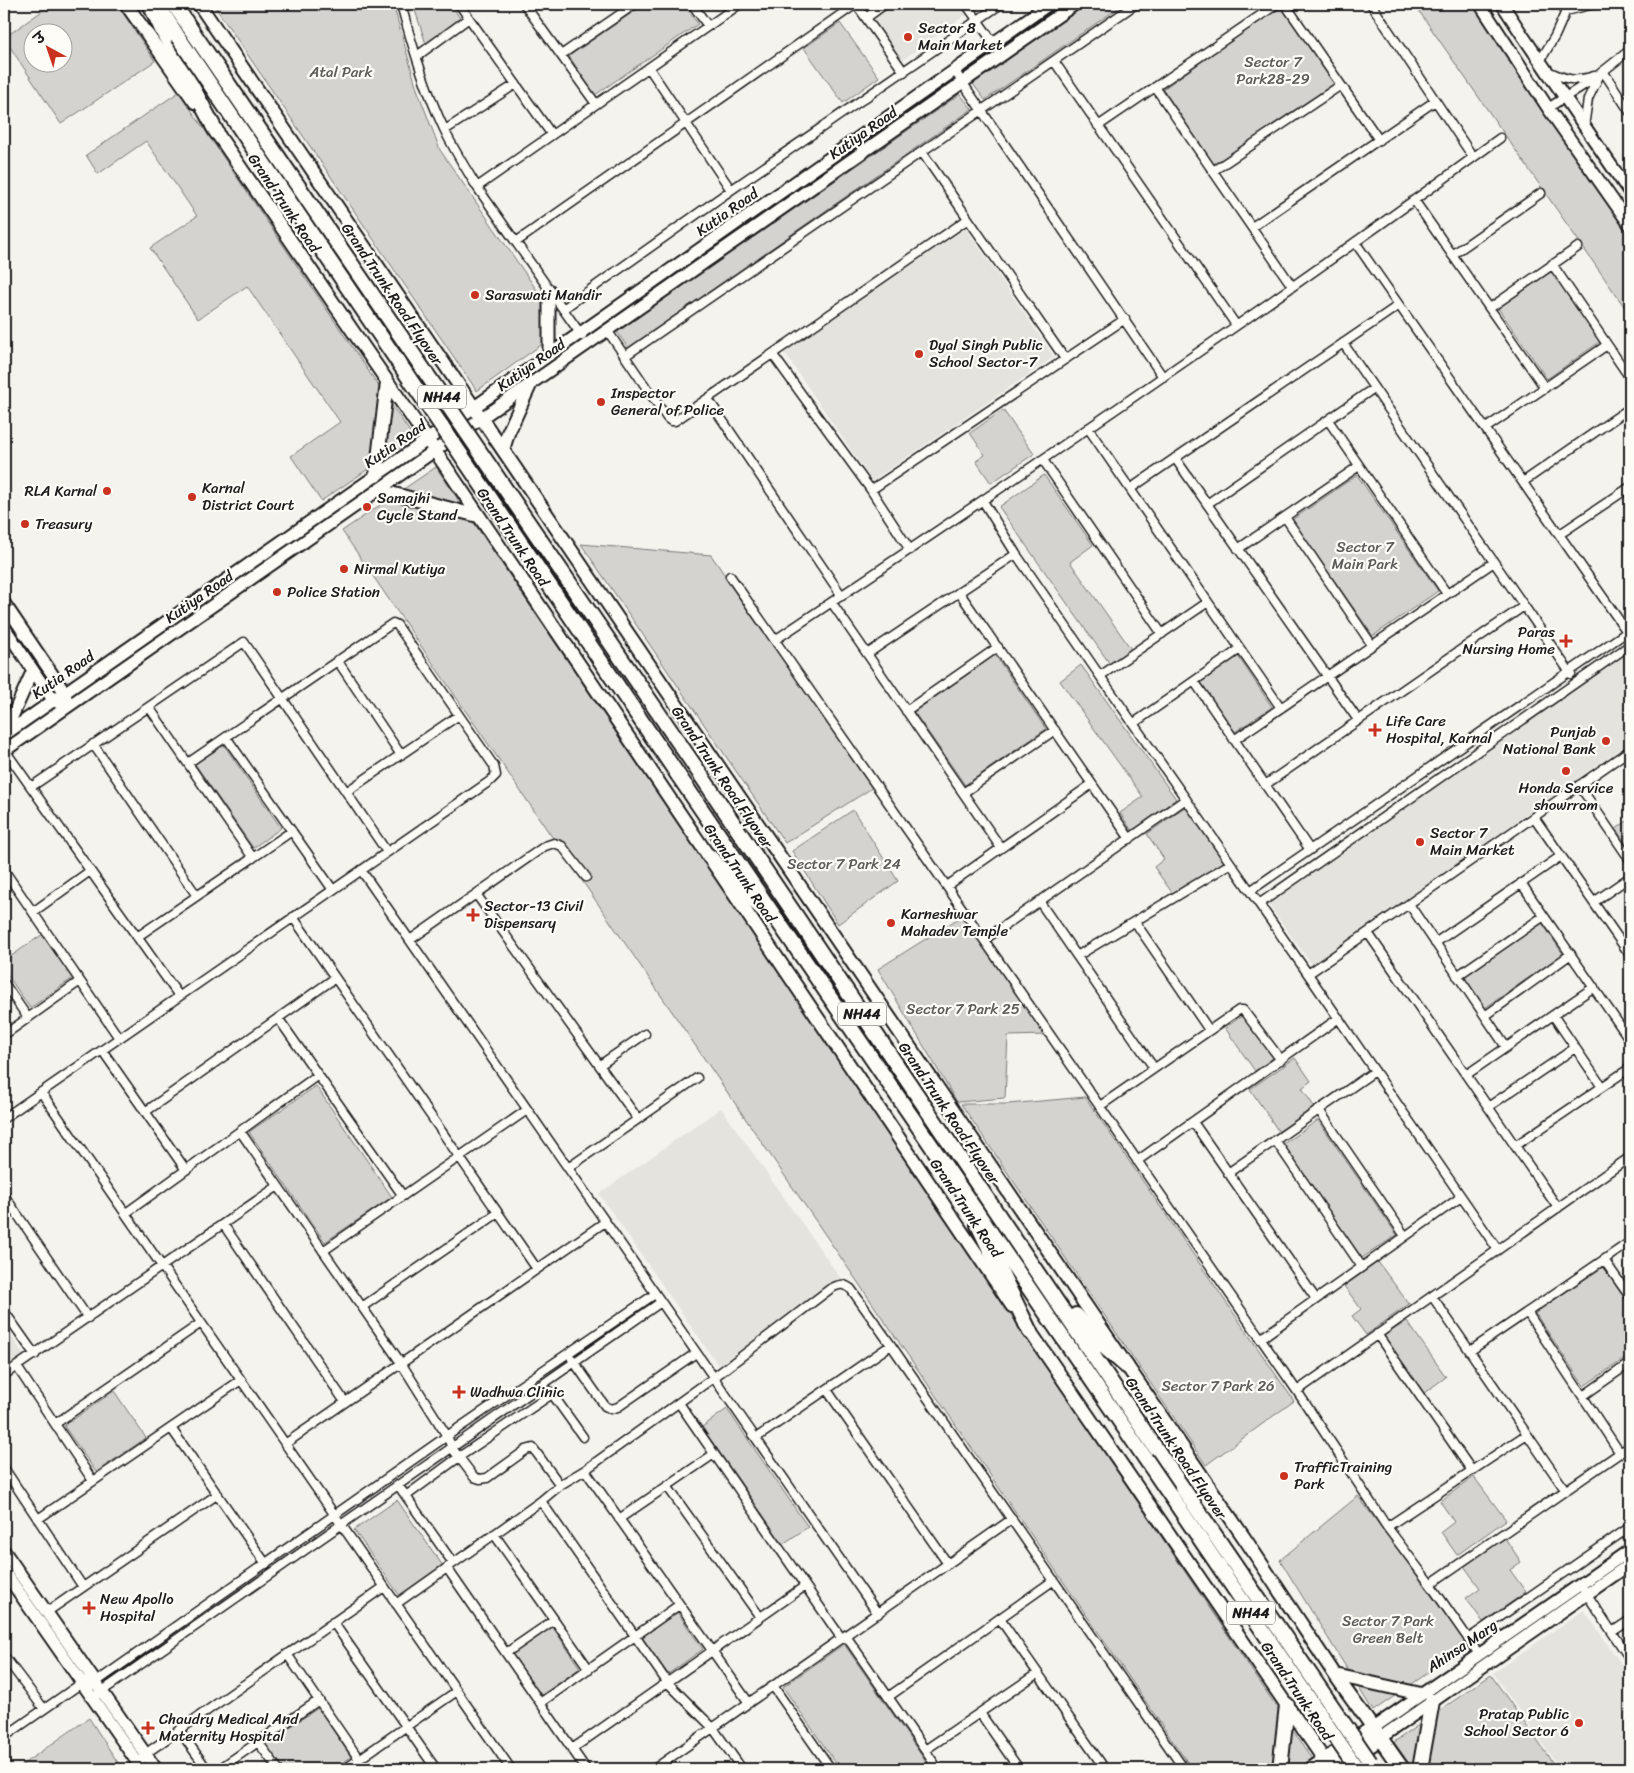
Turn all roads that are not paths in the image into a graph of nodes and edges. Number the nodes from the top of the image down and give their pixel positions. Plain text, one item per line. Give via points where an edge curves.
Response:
1 (126, 4) edge
2 (150, 4) edge
3 (158, 4) edge
4 (174, 4) edge
5 (198, 4) edge
6 (401, 4) edge
7 (459, 4) edge
8 (524, 4) edge
9 (635, 4) edge
10 (692, 4) edge
11 (740, 4) edge
12 (856, 4) edge
13 (885, 4) edge
14 (966, 4) edge
15 (1002, 4) edge
16 (1050, 4) edge
17 (1075, 4) edge
18 (1136, 4) edge
19 (1277, 4) edge
20 (1285, 4) edge
21 (1371, 4) edge
22 (1480, 4) edge
23 (1502, 4) edge
24 (1594, 4) edge
25 (469, 18) junction
26 (866, 18) junction
27 (978, 20) junction
28 (708, 26) junction
29 (994, 43) junction
30 (1630, 50) edge
31 (561, 55) junction
32 (1002, 55) junction
33 (417, 56) junction
34 (1054, 61) junction
35 (1543, 66) junction
36 (649, 68) junction
37 (954, 70) junction
38 (904, 72) junction
39 (1601, 73) junction
40 (963, 82) junction
41 (516, 84) junction
42 (1341, 84) junction
43 (1155, 87) junction
44 (1564, 98) junction
45 (1435, 101) junction
46 (596, 104) junction
47 (1548, 108) junction
48 (982, 111) junction
49 (1630, 112) edge
50 (687, 122) junction
51 (1098, 126) junction
52 (1584, 127) junction
53 (445, 130) junction
54 (217, 133) junction
55 (552, 135) junction
56 (1500, 138) dead end
57 (1379, 140) junction
58 (922, 152) junction
59 (1473, 157) junction
60 (1213, 171) junction
61 (477, 187) junction
62 (731, 190) junction
63 (1541, 193) dead end
64 (1630, 194) edge
65 (1414, 200) junction
66 (968, 219) junction
67 (1628, 219) edge
68 (1252, 227) junction
69 (516, 242) junction
70 (1355, 242) junction
71 (1578, 247) dead end
72 (1452, 255) junction
73 (1552, 264) junction
74 (1292, 286) junction
75 (549, 290) junction
76 (1399, 305) junction
77 (1490, 308) junction
78 (563, 309) junction
79 (1125, 319) junction
80 (1236, 326) junction
81 (607, 330) junction
82 (580, 333) junction
83 (1343, 343) junction
84 (587, 344) junction
85 (1607, 345) junction
86 (549, 355) junction
87 (773, 355) junction
88 (625, 356) junction
89 (1065, 359) junction
90 (1163, 377) junction
91 (516, 378) junction
92 (1630, 378) edge
93 (387, 382) junction
94 (527, 386) junction
95 (1374, 388) junction
96 (1545, 388) junction
97 (708, 399) junction
98 (474, 407) junction
99 (1630, 408) edge
100 (481, 418) junction
101 (1328, 420) junction
102 (1088, 428) junction
103 (1486, 428) junction
104 (427, 440) junction
105 (503, 450) junction
106 (434, 451) junction
107 (1175, 458) junction
108 (398, 460) junction
109 (1042, 460) junction
110 (1360, 466) junction
111 (406, 471) junction
112 (376, 476) junction
113 (1523, 482) junction
114 (1130, 489) junction
115 (379, 490) junction
116 (871, 490) junction
117 (1629, 492) edge
118 (983, 501) junction
119 (1207, 504) junction
120 (324, 512) junction
121 (478, 516) junction
122 (1285, 517) junction
123 (330, 524) junction
124 (1560, 534) junction
125 (1238, 549) junction
126 (910, 550) junction
127 (1016, 554) junction
128 (1494, 562) junction
129 (730, 576) dead end
130 (959, 592) junction
131 (1447, 594) junction
132 (842, 596) junction
133 (1208, 602) junction
134 (832, 603) junction
135 (4, 605) edge
136 (1524, 606) junction
137 (4, 627) edge
138 (1162, 634) junction
139 (1629, 634) edge
140 (775, 640) junction
141 (1372, 645) junction
142 (1630, 645) edge
143 (998, 647) junction
144 (1240, 649) junction
145 (867, 654) junction
146 (337, 660) junction
147 (33, 670) junction
148 (1570, 671) junction
149 (1100, 676) junction
150 (1327, 676) junction
151 (1194, 681) junction
152 (1577, 682) junction
153 (64, 693) junction
154 (282, 698) junction
155 (54, 700) junction
156 (149, 706) junction
157 (67, 707) junction
158 (1281, 708) junction
159 (906, 711) junction
160 (459, 715) junction
161 (1358, 720) junction
162 (1134, 723) junction
163 (1055, 730) junction
164 (1480, 733) junction
165 (4, 735) edge
166 (226, 737) junction
167 (1234, 740) junction
168 (93, 744) junction
169 (1487, 744) junction
170 (4, 750) edge
171 (1629, 754) edge
172 (401, 755) junction
173 (188, 763) junction
174 (1092, 784) junction
175 (1265, 785) junction
176 (1579, 785) junction
177 (31, 787) junction
178 (346, 792) junction
179 (963, 793) junction
180 (1186, 799) junction
181 (1380, 802) junction
182 (1387, 814) junction
183 (1534, 817) junction
184 (292, 831) junction
185 (1130, 839) junction
186 (1001, 848) junction
187 (1310, 850) junction
188 (386, 852) junction
189 (709, 856) junction
190 (1561, 856) junction
191 (253, 858) junction
192 (1630, 860) edge
193 (1230, 864) junction
194 (4, 870) edge
195 (361, 870) junction
196 (90, 871) junction
197 (586, 877) dead end
198 (1630, 877) edge
199 (1521, 883) junction
200 (947, 886) junction
201 (333, 890) junction
202 (1250, 891) junction
203 (476, 894) junction
204 (197, 896) junction
205 (1039, 901) junction
206 (1594, 902) junction
207 (1259, 904) junction
208 (1408, 904) junction
209 (32, 912) junction
210 (1544, 916) junction
211 (293, 917) junction
212 (1135, 922) junction
213 (786, 931) junction
214 (1368, 933) junction
215 (137, 937) junction
216 (410, 940) junction
217 (984, 940) junction
218 (1435, 943) junction
219 (1628, 945) edge
220 (1571, 954) junction
221 (1630, 955) edge
222 (1077, 956) junction
223 (1308, 974) junction
224 (1458, 976) junction
225 (335, 978) junction
226 (80, 981) junction
227 (4, 983) edge
228 (1594, 987) junction
229 (179, 996) junction
230 (1553, 1015) junction
231 (1485, 1016) junction
232 (28, 1018) junction
233 (278, 1018) junction
234 (1339, 1018) junction
235 (1209, 1030) junction
236 (645, 1034) dead end
237 (4, 1035) edge
238 (119, 1038) junction
239 (1630, 1040) edge
240 (1506, 1047) junction
241 (1575, 1048) junction
242 (102, 1050) junction
243 (1281, 1060) junction
244 (600, 1065) junction
245 (1154, 1068) junction
246 (1630, 1068) edge
247 (1375, 1071) junction
248 (318, 1075) junction
249 (1466, 1075) junction
250 (697, 1078) dead end
251 (1602, 1087) junction
252 (42, 1092) junction
253 (1100, 1106) junction
254 (1488, 1107) junction
255 (527, 1110) junction
256 (1319, 1110) junction
257 (145, 1112) junction
258 (4, 1118) edge
259 (638, 1118) junction
260 (1193, 1122) junction
261 (240, 1131) junction
262 (1275, 1140) junction
263 (1515, 1146) junction
264 (459, 1157) junction
265 (1630, 1157) edge
266 (1137, 1160) junction
267 (568, 1168) junction
268 (186, 1170) junction
269 (1228, 1173) junction
270 (278, 1186) junction
271 (4, 1195) edge
272 (402, 1196) junction
273 (1461, 1197) junction
274 (970, 1202) junction
275 (1558, 1208) junction
276 (126, 1213) junction
277 (498, 1214) junction
278 (605, 1222) junction
279 (223, 1224) junction
280 (1406, 1236) junction
281 (1630, 1242) edge
282 (323, 1250) junction
283 (1498, 1250) junction
284 (1604, 1260) junction
285 (1031, 1263) junction
286 (162, 1266) junction
287 (1362, 1267) junction
288 (537, 1269) junction
289 (655, 1294) junction
290 (1432, 1296) junction
291 (1630, 1297) edge
292 (1316, 1299) junction
293 (661, 1302) junction
294 (362, 1307) junction
295 (4, 1312) edge
296 (1528, 1312) junction
297 (88, 1318) junction
298 (201, 1323) junction
299 (1030, 1332) junction
300 (1377, 1334) junction
301 (1260, 1339) junction
302 (891, 1345) junction
303 (1470, 1351) junction
304 (696, 1353) junction
305 (568, 1354) junction
306 (35, 1355) junction
307 (401, 1363) junction
308 (574, 1363) junction
309 (1630, 1364) edge
310 (1126, 1366) junction
311 (17, 1367) junction
312 (4, 1375) edge
313 (713, 1378) junction
314 (241, 1380) junction
315 (545, 1384) junction
316 (827, 1390) junction
317 (1297, 1392) junction
318 (552, 1394) junction
319 (1583, 1396) junction
320 (345, 1402) junction
321 (679, 1403) junction
322 (54, 1424) junction
323 (171, 1428) junction
324 (1527, 1434) junction
325 (447, 1436) junction
326 (583, 1437) dead end
327 (756, 1438) junction
328 (285, 1444) junction
329 (1630, 1446) edge
330 (452, 1448) junction
331 (1620, 1453) junction
332 (714, 1454) junction
333 (459, 1457) junction
334 (4, 1468) edge
335 (585, 1470) junction
336 (1472, 1471) junction
337 (93, 1481) junction
338 (398, 1485) junction
339 (560, 1485) junction
340 (667, 1486) junction
341 (1566, 1491) junction
342 (218, 1494) junction
343 (406, 1496) junction
344 (541, 1500) junction
345 (335, 1516) junction
346 (38, 1519) junction
347 (619, 1519) junction
348 (1012, 1519) junction
349 (341, 1525) junction
350 (1387, 1527) junction
351 (1630, 1527) edge
352 (494, 1534) junction
353 (1630, 1550) edge
354 (4, 1551) edge
355 (266, 1564) junction
356 (948, 1564) junction
357 (1630, 1564) edge
358 (450, 1565) junction
359 (4, 1571) edge
360 (1054, 1580) junction
361 (1430, 1584) junction
362 (805, 1586) junction
363 (82, 1587) junction
364 (384, 1587) junction
365 (1583, 1590) junction
366 (396, 1604) junction
367 (679, 1605) junction
368 (47, 1612) junction
369 (878, 1614) junction
370 (760, 1618) junction
371 (1000, 1619) junction
372 (554, 1620) junction
373 (1630, 1620) edge
374 (333, 1622) junction
375 (1612, 1632) junction
376 (635, 1636) junction
377 (844, 1637) junction
378 (1468, 1639) junction
379 (712, 1651) junction
380 (506, 1653) junction
381 (287, 1654) junction
382 (1479, 1654) junction
383 (4, 1656) edge
384 (1630, 1659) edge
385 (589, 1669) junction
386 (1038, 1673) junction
387 (1335, 1675) junction
388 (667, 1682) junction
389 (773, 1686) junction
390 (92, 1687) junction
391 (457, 1692) junction
392 (888, 1697) junction
393 (1427, 1698) junction
394 (319, 1700) junction
395 (540, 1703) junction
396 (749, 1703) junction
397 (1287, 1705) junction
398 (44, 1709) junction
399 (980, 1712) junction
400 (406, 1727) junction
401 (713, 1728) junction
402 (179, 1730) junction
403 (1377, 1733) junction
404 (4, 1737) edge
405 (258, 1742) junction
406 (572, 1749) junction
407 (925, 1750) junction
408 (145, 1754) junction
409 (360, 1759) junction
410 (1330, 1767) edge
411 (139, 1768) edge
412 (156, 1769) edge
413 (207, 1769) edge
414 (220, 1769) edge
415 (278, 1769) edge
416 (345, 1769) edge
417 (436, 1769) edge
418 (511, 1769) edge
419 (586, 1769) edge
420 (654, 1769) edge
421 (742, 1769) edge
422 (831, 1769) edge
423 (938, 1769) edge
424 (1020, 1769) edge
425 (1105, 1769) edge
426 (1184, 1769) edge
427 (1280, 1769) edge
428 (1312, 1769) edge
429 (1357, 1769) edge
430 (1374, 1769) edge
431 (1402, 1769) edge
432 (1420, 1769) edge

1 - 54 main road, Grand Trunk Road
2 - 54 highway
3 - 213 highway, NH44, bridge
4 - 285 highway, Grand Trunk Road Flyover / NH44, bridge
5 - 98 main road
6 - 33 street
7 - 25 street
8 - 31 street
9 - 31 street
10 - 28 street
11 - 28 street
12 - 26 street
12 - 50 street
13 - 26 street
14 - 27 street
15 - 27 street
16 - 29 street, Kutia Road
17 - 32 street, Kutiya Road
18 - 34 street
19 - 43 street
20 - 42 street
21 - 45 street
22 - 47 street
23 - 35 street
24 - 35 street via 1566,11
25 - 33 street
25 - 41 street
26 - 38 street
27 - 29 street
27 - 38 street
28 - 36 street
29 - 32 street
29 - 37 street, Kutia Road
30 - 39 street
31 - 46 street
32 - 40 street, Kutiya Road
33 - 53 street
34 - 48 street
34 - 51 street
35 - 39 street via 1562,78 1574,80
35 - 44 street
36 - 46 street
36 - 50 street
37 - 40 street
37 - 82 street, Kutia Road
38 - 62 street
39 - 44 street
39 - 49 street
39 - 52 street via 1588,99
40 - 48 street
40 - 81 street, Kutiya Road
41 - 53 street
41 - 55 street
42 - 57 street
42 - 60 street
43 - 51 street
43 - 60 street
44 - 47 street
44 - 52 street
45 - 57 street
45 - 59 street
46 - 55 street
47 - 67 street
48 - 58 street
48 - 79 street
50 - 62 street
50 - 69 street
51 - 80 street
52 - 64 street
53 - 61 street
54 - 93 main road, Grand Trunk Road
55 - 61 street
56 - 59 street
57 - 68 street
58 - 66 street
58 - 88 street
59 - 65 street
60 - 68 street
61 - 69 street
62 - 78 street
63 - 72 street
65 - 70 street
65 - 72 street
66 - 87 street
66 - 89 street
68 - 74 street
69 - 75 street
70 - 74 street
70 - 76 street
71 - 73 street
72 - 77 street
73 - 77 street
73 - 85 street
74 - 80 street
75 - 78 street
75 - 86 street
76 - 83 street
76 - 103 street
77 - 96 street
78 - 82 street
79 - 89 street
79 - 90 street
80 - 90 street
81 - 84 street, Kutiya Road
81 - 88 street
82 - 84 street
82 - 86 street, Kutia Road
83 - 95 street
83 - 107 street
84 - 94 street, Kutiya Road
85 - 92 street
85 - 96 street
86 - 91 street, Kutia Road
87 - 97 street
87 - 116 street
88 - 97 street via 671,421
89 - 116 street
90 - 102 street
91 - 94 street
91 - 98 street, Kutia Road
93 - 104 main road, Grand Trunk Road
93 - 112 main road
94 - 100 street, Kutiya Road
94 - 105 main road
95 - 101 street
95 - 128 street
96 - 103 street
97 - 132 street
98 - 100 main road
98 - 104 street, Kutia Road
99 - 113 street
100 - 105 main road
100 - 106 street, Kutiya Road
101 - 110 street
101 - 119 street
102 - 109 street
102 - 114 street
103 - 113 street
104 - 106 main road, Grand Trunk Road
104 - 108 street, Kutia Road
105 - 310 main road
106 - 111 street, Kutiya Road
106 - 121 main road, Grand Trunk Road
107 - 114 street
107 - 119 street
108 - 111 street
108 - 112 street, Kutia Road
109 - 118 street
109 - 138 street
110 - 122 street
110 - 131 street
111 - 115 street, Kutiya Road
112 - 120 street, Kutia Road
113 - 124 street
114 - 133 street
115 - 121 main road
115 - 123 street, Kutiya Road
116 - 126 street
117 - 124 street
118 - 126 street
118 - 127 street
119 - 125 street
120 - 123 street
120 - 153 street, Kutia Road
121 - 189 main road, Grand Trunk Road
122 - 125 street
122 - 141 street
123 - 157 street, Kutiya Road
124 - 139 street
125 - 150 street
126 - 132 street
127 - 130 street
127 - 149 street
128 - 131 street
128 - 136 street
129 - 140 street
130 - 143 street
130 - 145 street
131 - 141 street
132 - 134 street
133 - 138 street
133 - 144 street
134 - 140 street
134 - 145 street
135 - 153 street
136 - 148 street
136 - 161 street
137 - 147 street
138 - 149 street
139 - 148 street
140 - 200 street
141 - 150 street
142 - 152 street
143 - 159 street
143 - 163 street
144 - 151 street
144 - 158 street
145 - 159 street
146 - 154 street
146 - 160 street via 393,623
146 - 172 street
147 - 155 street
147 - 165 street
148 - 152 street
148 - 164 street
149 - 162 street
150 - 158 street
150 - 161 street
151 - 162 street
151 - 167 street
152 - 169 street
153 - 155 street, Kutia Road
153 - 157 street
154 - 156 street via 244,642
154 - 166 street
154 - 178 street
155 - 157 street
155 - 165 street, Kutia Road
156 - 168 street
156 - 173 street
157 - 170 street, Kutiya Road
158 - 167 street
159 - 179 street
160 - 172 street
160 - 188 street via 494,766 496,775
161 - 175 street
162 - 180 street
163 - 174 street
163 - 179 street
164 - 169 street
164 - 181 street
166 - 173 street
166 - 184 street
167 - 175 street
168 - 177 street
168 - 204 street
169 - 182 street
170 - 177 street
171 - 176 street
172 - 178 street
173 - 191 street
174 - 185 street
174 - 186 street
175 - 187 street
176 - 183 street
176 - 192 street
177 - 196 street
178 - 188 street
179 - 186 street
180 - 185 street
180 - 193 street
181 - 182 street
181 - 187 street
182 - 207 street
183 - 190 street
183 - 208 street
184 - 191 street
184 - 201 street
185 - 205 street
186 - 200 street
187 - 202 street
188 - 195 street
189 - 213 highway
189 - 299 main road, Grand Trunk Road
190 - 199 street
190 - 206 street
191 - 204 street
193 - 202 street
193 - 212 street
194 - 209 street
195 - 201 street
195 - 216 street
196 - 209 street
196 - 215 street
197 - 203 street via 562,846 554,843
198 - 206 street
199 - 210 street
199 - 218 street
200 - 217 street
201 - 211 street
202 - 207 street
203 - 216 street
203 - 244 street
204 - 215 street
205 - 217 street
205 - 222 street
206 - 219 street
207 - 223 street
208 - 214 street
208 - 218 street
209 - 226 street
210 - 220 street
210 - 224 street
211 - 225 street
211 - 229 street
212 - 222 street
212 - 235 street
213 - 274 highway, Grand Trunk Road / NH44
214 - 223 street
214 - 249 street
215 - 229 street
216 - 255 street
217 - 253 street
218 - 224 street
219 - 221 street
220 - 228 street
220 - 231 street
222 - 245 street
223 - 234 street
224 - 231 street
225 - 233 street
225 - 264 street
226 - 232 street
226 - 238 street
227 - 232 street
228 - 230 street
228 - 239 street
229 - 238 street
230 - 240 street
230 - 241 street
231 - 240 street
232 - 237 street
233 - 248 street
233 - 257 street
234 - 243 street
234 - 247 street
235 - 243 street via 1241,1009
235 - 245 street
236 - 244 street
238 - 242 street
240 - 249 street
241 - 251 street
241 - 254 street
242 - 252 street
242 - 257 street
243 - 260 street
244 - 259 street
245 - 253 street
246 - 251 street
247 - 256 street
247 - 273 street
248 - 261 street
248 - 272 street
249 - 254 street
250 - 259 street
251 - 263 street
252 - 258 street
252 - 276 street
253 - 266 street
254 - 263 street
255 - 264 street
255 - 267 street
256 - 262 street
256 - 280 street
257 - 268 street
259 - 267 street
260 - 266 street
260 - 269 street
261 - 268 street
261 - 270 street
262 - 269 street
262 - 287 street
263 - 275 street
264 - 272 street
264 - 277 street
265 - 275 street
266 - 301 street
267 - 278 street
268 - 276 street
269 - 292 street
270 - 279 street
270 - 282 street
271 - 297 street
272 - 282 street
273 - 280 street
273 - 283 street
274 - 299 highway via 976,1221
274 - 429 highway, Grand Trunk Road Flyover / NH44, bridge
275 - 283 street
276 - 286 street
277 - 288 street
277 - 294 street
278 - 288 street
278 - 289 street
279 - 286 street
279 - 320 street
280 - 287 street
281 - 284 street
282 - 294 street
283 - 290 street
284 - 291 street
284 - 296 street
285 - 310 highway via 1098,1341
285 - 430 highway, Grand Trunk Road Flyover / NH44, bridge
286 - 297 street
286 - 298 street
287 - 292 street
288 - 307 street
289 - 293 street
289 - 305 street
290 - 300 street
290 - 303 street
292 - 301 street
293 - 304 street
293 - 308 street
294 - 307 street
295 - 306 street
296 - 303 street
296 - 319 street
297 - 306 street
298 - 314 street
298 - 322 street
299 - 397 main road, Grand Trunk Road
300 - 317 street
300 - 336 street
301 - 317 street
302 - 313 street via 851,1289 838,1284
302 - 316 street
302 - 348 street
303 - 324 street
304 - 308 street via 618,1407 610,1409
304 - 313 street
305 - 308 street
305 - 325 street
306 - 311 street
307 - 320 street
307 - 325 street
308 - 315 street
309 - 319 street
310 - 387 main road
311 - 312 street
311 - 322 street
313 - 321 street
313 - 327 street
314 - 323 street
314 - 328 street
315 - 318 street
315 - 330 street
316 - 327 street
316 - 356 street
317 - 350 street
318 - 326 street
318 - 333 street
319 - 331 street
320 - 328 street
321 - 332 street
321 - 335 street
322 - 337 street
323 - 337 street
323 - 342 street
324 - 336 street
324 - 341 street
325 - 330 street
325 - 345 street
327 - 369 street
328 - 345 street
329 - 331 street
330 - 333 street
330 - 338 street
331 - 341 street
332 - 340 street
332 - 362 street
333 - 339 street via 474,1477 480,1479 487,1478 533,1448
333 - 343 street
334 - 346 street
335 - 339 street
335 - 347 street
336 - 350 street
337 - 346 street
338 - 343 street
338 - 349 street
339 - 344 street
340 - 347 street
340 - 370 street
341 - 361 street
342 - 355 street
342 - 363 street
343 - 358 street
344 - 352 street
344 - 376 street
345 - 349 street
345 - 355 street
346 - 363 street
347 - 367 street
348 - 356 street
348 - 360 street
349 - 364 street
349 - 390 street
350 - 361 street
351 - 378 street
352 - 358 street
352 - 372 street
353 - 365 street, Ahinsa Marg
354 - 368 street
355 - 390 street
356 - 369 street
357 - 365 street, Ahinsa Marg
358 - 366 street
358 - 380 street
359 - 390 street
360 - 371 street
360 - 426 street
361 - 378 street
362 - 370 street
362 - 377 street
363 - 368 street
364 - 366 street
364 - 374 street
365 - 375 street
365 - 382 street, Ahinsa Marg
365 - 393 street, Ahinsa Marg
366 - 391 street
367 - 376 street
367 - 379 street
368 - 390 street
369 - 377 street
370 - 379 street
371 - 386 street
371 - 392 street
372 - 380 street
372 - 385 street
373 - 375 street
374 - 381 street
374 - 400 street
375 - 384 street
376 - 385 street
376 - 388 street
377 - 389 street
377 - 392 street
378 - 382 street
379 - 388 street
379 - 396 street
380 - 395 street
381 - 394 street
381 - 402 street
382 - 393 street, Ahinsa Marg
383 - 398 street
385 - 395 street
386 - 399 street
386 - 425 street
387 - 393 main road
387 - 403 main road
388 - 401 street
388 - 406 street
389 - 396 street
389 - 422 street
390 - 398 street
390 - 408 street
390 - 411 street
391 - 400 street
391 - 418 street
392 - 407 street
393 - 403 street, Ahinsa Marg
393 - 432 highway
394 - 405 street
394 - 409 street
395 - 406 street
396 - 401 street
397 - 410 main road, Grand Trunk Road
397 - 427 highway
398 - 404 street
399 - 407 street
399 - 424 street
400 - 409 street
400 - 417 street
401 - 420 street
401 - 421 street
402 - 408 street
402 - 413 street
403 - 410 highway, Ahinsa Marg
403 - 431 highway
405 - 414 street
405 - 415 street
406 - 419 street
407 - 423 street
408 - 411 street
408 - 412 street
409 - 416 street
410 - 428 highway, Ahinsa Marg

